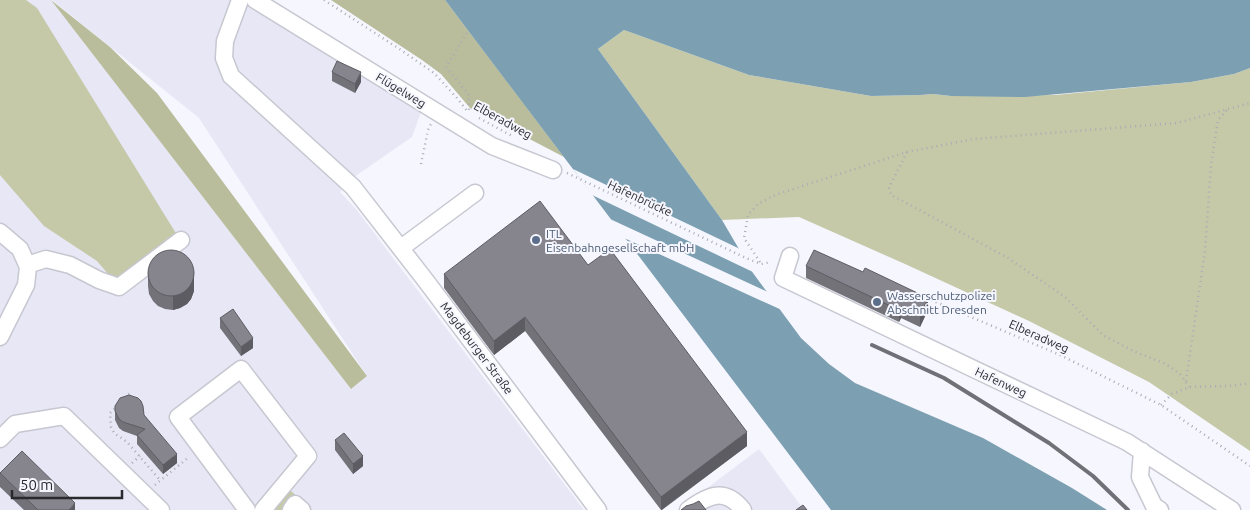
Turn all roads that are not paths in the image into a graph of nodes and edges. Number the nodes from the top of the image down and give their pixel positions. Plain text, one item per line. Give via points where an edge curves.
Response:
1 (240, 0) edge
2 (255, 0) edge
3 (558, 171) road end
4 (475, 193) dead end
5 (0, 232) edge
6 (181, 240) dead end
7 (401, 248) junction
8 (790, 256) road end
9 (27, 264) junction
10 (0, 336) edge
11 (0, 439) edge
12 (1142, 451) junction
13 (161, 510) edge
14 (248, 510) edge
15 (263, 510) edge
16 (291, 510) edge
17 (302, 510) edge
18 (598, 510) edge
19 (688, 510) edge
20 (743, 510) edge
21 (1160, 510) edge
22 (1232, 510) edge

1 - 7 street, Magdeburger Straße via 225,41 224,58 231,76 353,187
2 - 3 street, Flügelweg via 492,146
4 - 7 street
5 - 9 street via 20,249
6 - 9 street via 119,287 70,265 46,259
7 - 18 street, Magdeburger Straße
8 - 12 street, Hafenweg via 783,278
9 - 10 street via 26,284
11 - 13 street via 15,424 64,416
12 - 21 street via 1140,477 1154,506
12 - 22 street, Hafenweg
14 - 15 street via 178,417 242,369 308,456
16 - 17 street via 295,504
19 - 20 street via 700,501 718,495 736,501

